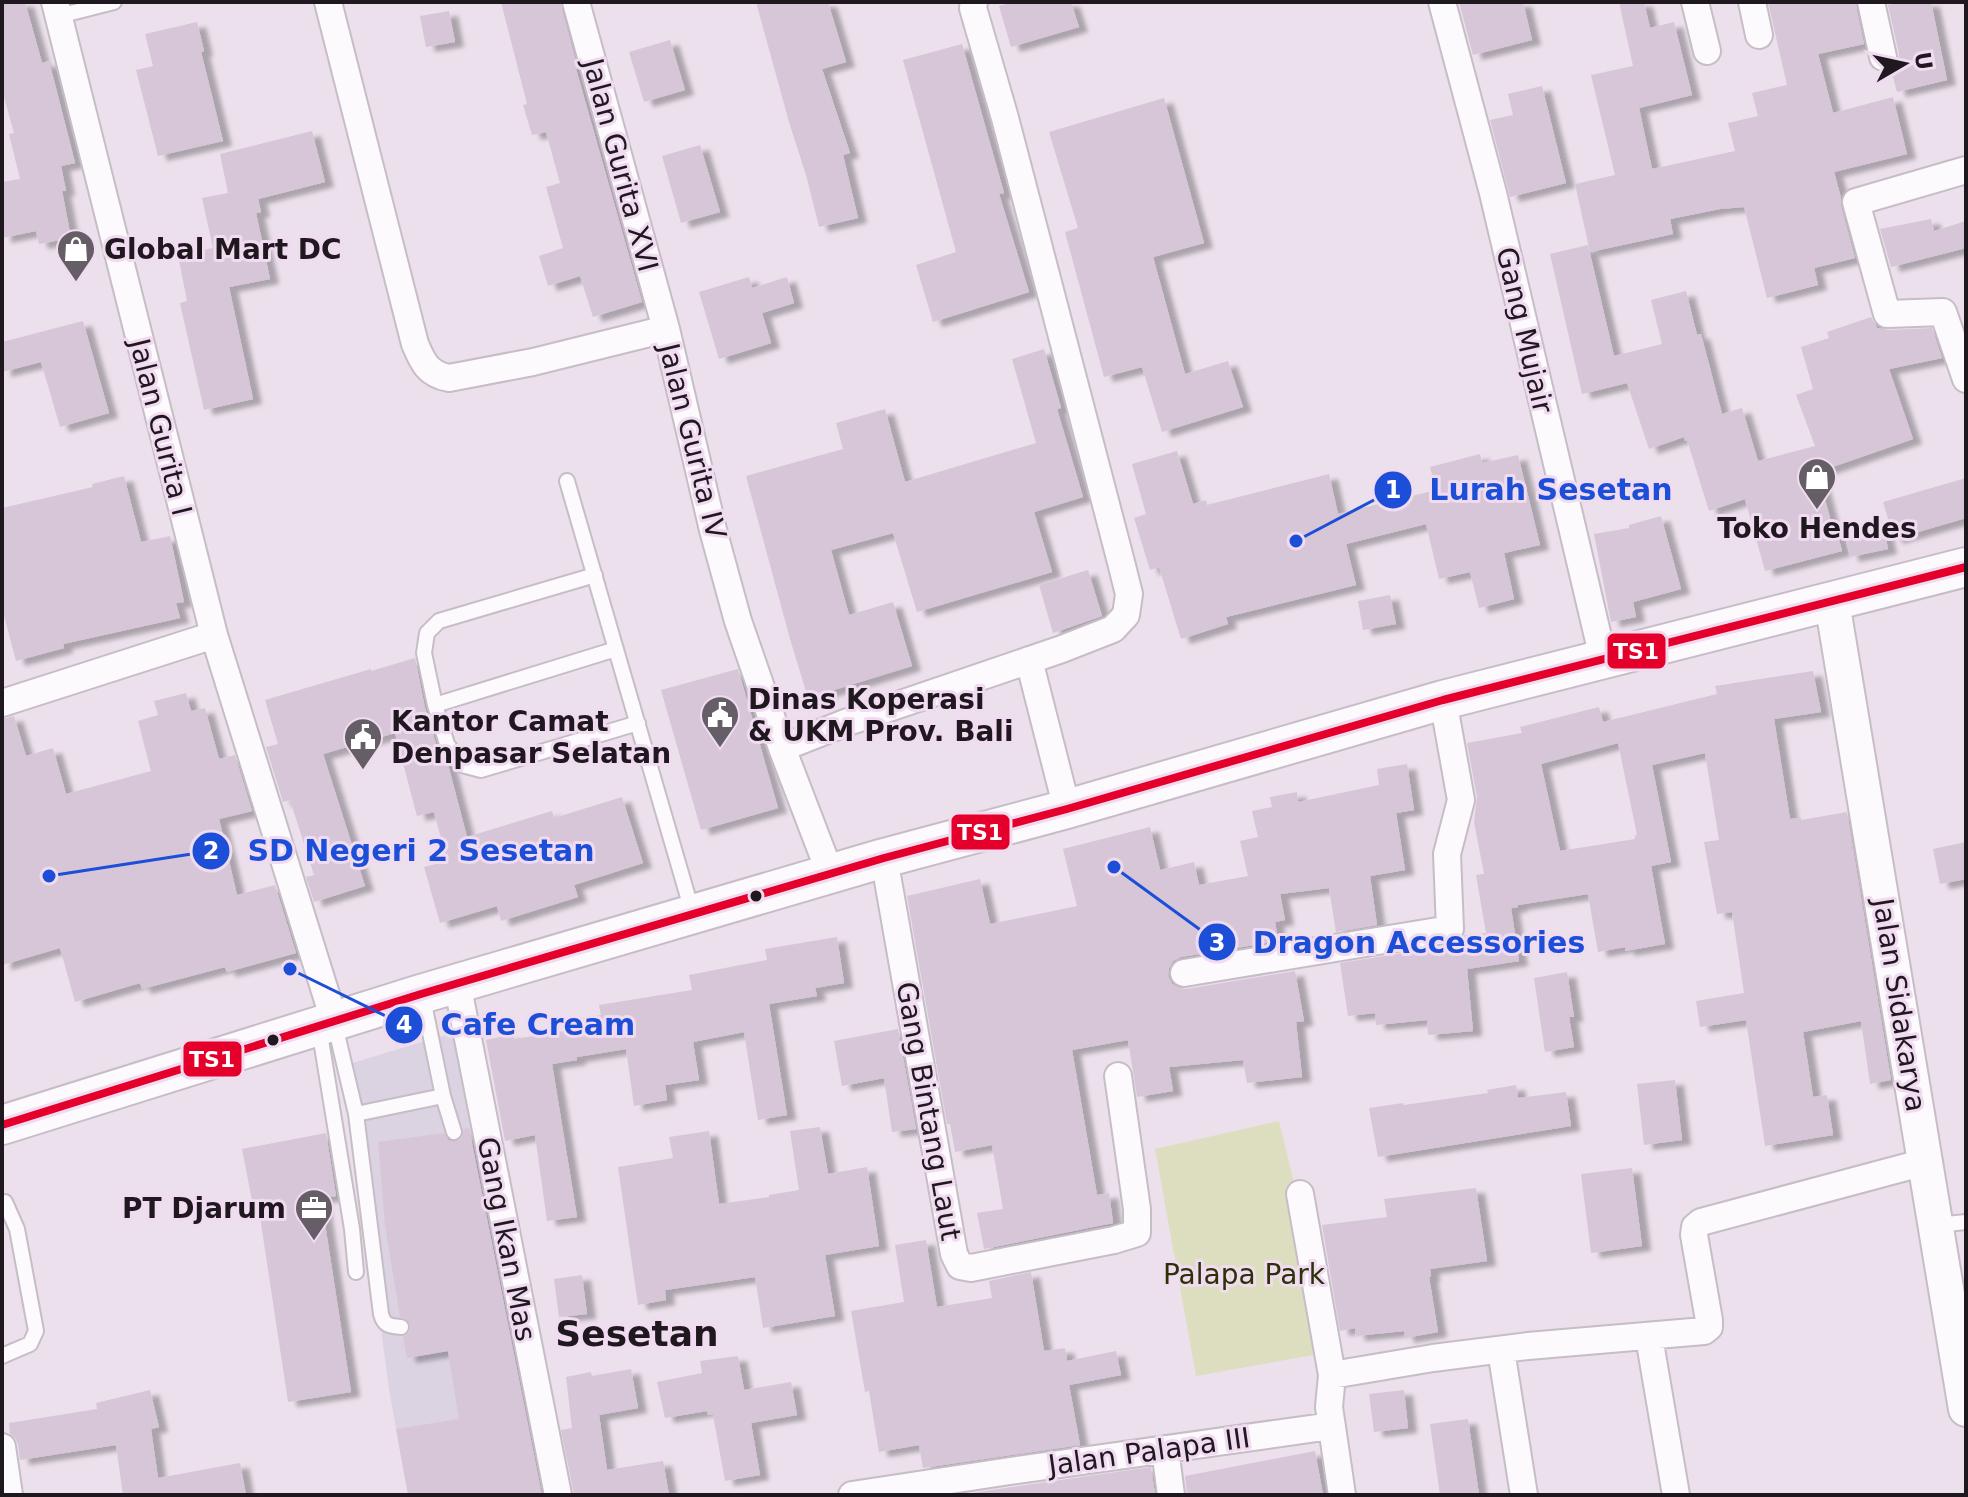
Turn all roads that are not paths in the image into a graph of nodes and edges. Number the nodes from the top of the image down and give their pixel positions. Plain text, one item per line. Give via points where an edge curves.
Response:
1 (114, 2) edge
2 (328, 2) edge
3 (576, 2) edge
4 (974, 2) edge
5 (1442, 2) edge
6 (1695, 2) edge
7 (1752, 2) edge
8 (1871, 2) edge
9 (57, 9) edge
10 (1759, 35) dead end
11 (1707, 51) dead end
12 (1883, 57) dead end
13 (1966, 170) edge
14 (666, 329) junction
15 (1966, 379) edge
16 (567, 481) dead end
17 (1966, 567) edge
18 (595, 575) junction
19 (1832, 602) junction
20 (214, 635) junction
21 (616, 649) junction
22 (1603, 658) junction
23 (1029, 660) junction
24 (1443, 700) junction
25 (2, 703) edge
26 (435, 705) junction
27 (638, 723) junction
28 (782, 748) junction
29 (1067, 809) junction
30 (884, 858) junction
31 (830, 873) junction
32 (693, 914) junction
33 (1184, 973) dead end
34 (439, 988) junction
35 (326, 1023) junction
36 (1118, 1076) dead end
37 (443, 1096) junction
38 (356, 1114) junction
39 (2, 1125) edge
40 (454, 1132) dead end
41 (1925, 1162) junction
42 (1300, 1194) dead end
43 (5, 1202) dead end
44 (1951, 1224) edge
45 (356, 1272) dead end
46 (401, 1327) dead end
47 (1649, 1337) junction
48 (1501, 1350) junction
49 (2, 1356) edge
50 (1332, 1375) junction
51 (1966, 1409) edge
52 (1331, 1426) junction
53 (2, 1447) edge
54 (1165, 1449) junction
55 (990, 1485) edge
56 (9, 1495) edge
57 (558, 1495) edge
58 (852, 1495) edge
59 (1171, 1495) edge
60 (1342, 1495) edge
61 (1524, 1495) edge
62 (1676, 1495) edge

1 - 9 lane
2 - 14 street, Jalan Gurita IV via 415,344 429,370 449,378
3 - 14 street, Jalan Gurita XVI
4 - 23 street via 1129,594 1126,615 1113,629
5 - 22 street, Gang Mujair via 1493,193
6 - 11 street
7 - 10 street
8 - 12 street
9 - 20 street, Jalan Gurita I
13 - 15 street via 1856,202 1887,314 1943,312
14 - 28 street, Jalan Gurita IV via 738,621
16 - 18 lane
17 - 19 main road
18 - 21 lane
18 - 26 lane via 439,621 427,633 424,653
19 - 22 main road
19 - 41 street, Jalan Sidakarya
20 - 25 street
20 - 35 street, Jalan Gurita I
21 - 26 lane
21 - 27 lane
22 - 24 main road
23 - 28 street
23 - 29 street
24 - 29 main road
24 - 33 street via 1461,800 1447,854 1450,929
26 - 27 lane via 447,744 462,765 481,770
27 - 32 lane
28 - 31 street, Jalan Gurita IV
29 - 30 main road
30 - 31 main road
30 - 36 street, Gang Bintang Laut via 960,1266 1137,1233
31 - 32 main road
32 - 34 main road
34 - 35 main road
34 - 37 lane
34 - 57 street, Gang Ikan Mas
35 - 38 lane
35 - 39 main road
35 - 45 lane
37 - 38 lane
37 - 40 lane
38 - 46 lane via 381,1314 387,1326
41 - 44 street, Jalan Sidakarya
41 - 47 street via 1698,1224 1694,1235 1709,1327
42 - 50 street
43 - 49 lane via 17,1229 36,1331 30,1344
44 - 51 street, Jalan Sidakarya
47 - 48 street
47 - 62 street
48 - 50 street
48 - 61 street
50 - 52 street
52 - 54 street, Jalan Palapa III
52 - 60 street
53 - 56 street
54 - 55 street, Jalan Palapa III
54 - 59 street
55 - 58 street, Jalan Palapa III

